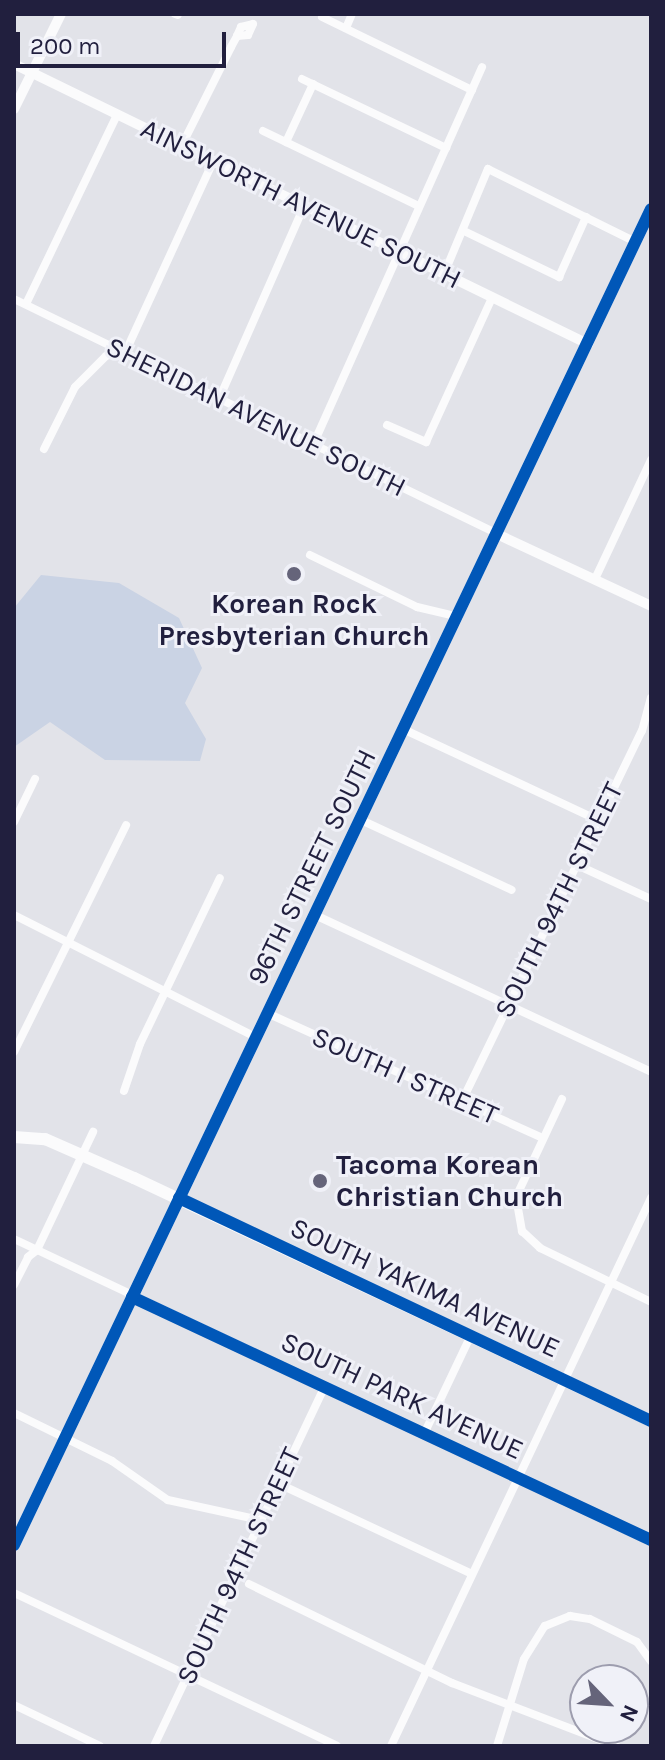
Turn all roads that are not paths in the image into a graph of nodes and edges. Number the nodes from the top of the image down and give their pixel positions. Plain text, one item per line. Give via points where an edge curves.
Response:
1 (61, 14) edge
2 (352, 14) edge
3 (322, 17) dead end
4 (346, 28) junction
5 (237, 36) dead end
6 (14, 64) edge
7 (482, 67) dead end
8 (32, 73) junction
9 (302, 79) dead end
10 (313, 84) junction
11 (472, 90) junction
12 (14, 109) edge
13 (117, 115) junction
14 (263, 131) dead end
15 (286, 142) junction
16 (181, 147) junction
17 (446, 148) junction
18 (213, 162) junction
19 (304, 206) junction
20 (419, 206) junction
21 (651, 209) edge
22 (586, 217) junction
23 (464, 231) junction
24 (636, 242) junction
25 (401, 253) junction
26 (444, 274) junction
27 (492, 298) junction
28 (14, 299) edge
29 (26, 304) junction
30 (588, 344) junction
31 (123, 352) junction
32 (219, 399) junction
33 (387, 425) dead end
34 (313, 445) junction
35 (44, 449) dead end
36 (651, 460) edge
37 (499, 535) junction
38 (310, 555) dead end
39 (595, 579) junction
40 (651, 606) edge
41 (460, 617) junction
42 (651, 698) edge
43 (405, 730) junction
44 (646, 733) edge
45 (35, 779) dead end
46 (361, 820) junction
47 (598, 820) junction
48 (14, 822) edge
49 (126, 825) dead end
50 (577, 865) junction
51 (220, 878) dead end
52 (512, 890) dead end
53 (651, 899) edge
54 (14, 915) edge
55 (315, 915) junction
56 (70, 942) junction
57 (166, 991) junction
58 (508, 1006) junction
59 (267, 1013) junction
60 (256, 1037) junction
61 (14, 1052) edge
62 (651, 1072) edge
63 (124, 1091) dead end
64 (562, 1099) dead end
65 (462, 1101) junction
66 (14, 1128) edge
67 (93, 1132) dead end
68 (20, 1137) edge
69 (543, 1138) junction
70 (82, 1155) junction
71 (179, 1198) junction
72 (651, 1198) edge
73 (14, 1239) edge
74 (37, 1250) junction
75 (611, 1283) junction
76 (14, 1285) edge
77 (132, 1297) junction
78 (651, 1302) edge
79 (470, 1337) junction
80 (564, 1380) junction
81 (325, 1386) junction
82 (14, 1413) edge
83 (651, 1421) edge
84 (424, 1434) junction
85 (66, 1437) junction
86 (518, 1477) junction
87 (277, 1483) junction
88 (260, 1520) junction
89 (651, 1540) edge
90 (14, 1545) edge
91 (472, 1574) junction
92 (249, 1584) dead end
93 (14, 1593) edge
94 (651, 1644) edge
95 (640, 1645) junction
96 (651, 1661) edge
97 (427, 1670) junction
98 (187, 1674) junction
99 (508, 1704) junction
100 (14, 1705) edge
101 (100, 1746) edge
102 (154, 1746) edge
103 (337, 1746) edge
104 (391, 1746) edge
105 (497, 1746) edge
106 (615, 1746) edge

1 - 8 street
2 - 4 street
3 - 4 street
4 - 11 street
5 - 16 street
6 - 8 street, AINSWORTH AVENUE SOUTH
7 - 11 street
8 - 12 street
8 - 13 street, AINSWORTH AVENUE SOUTH
9 - 10 street
10 - 15 street
10 - 17 street
11 - 17 street
13 - 16 street, AINSWORTH AVENUE SOUTH
13 - 29 street
14 - 15 street
15 - 20 street
16 - 18 street, AINSWORTH AVENUE SOUTH
17 - 20 street
18 - 19 street, AINSWORTH AVENUE SOUTH
18 - 31 street
19 - 25 street, AINSWORTH AVENUE SOUTH
19 - 32 street
20 - 25 street
21 - 24 main road, 96TH STREET SOUTH
22 - 23 street via 559,277
22 - 23 street via 488,169
22 - 24 street
23 - 26 street
24 - 30 main road, 96TH STREET SOUTH
25 - 26 street, AINSWORTH AVENUE SOUTH
25 - 34 street
26 - 27 street, AINSWORTH AVENUE SOUTH
27 - 30 street, AINSWORTH AVENUE SOUTH
27 - 33 street via 426,442
28 - 29 street, SHERIDAN AVENUE SOUTH
29 - 31 street, SHERIDAN AVENUE SOUTH
30 - 37 main road, 96TH STREET SOUTH
31 - 32 street, SHERIDAN AVENUE SOUTH
31 - 35 street via 106,356 75,387
32 - 34 street, SHERIDAN AVENUE SOUTH
34 - 37 street, SHERIDAN AVENUE SOUTH
36 - 39 street
37 - 39 street
37 - 41 main road, 96TH STREET SOUTH
38 - 41 street via 417,607
39 - 40 street
41 - 43 main road, 96TH STREET SOUTH
42 - 44 street, SOUTH 94TH STREET
43 - 46 main road, 96TH STREET SOUTH
43 - 47 street
44 - 47 street, SOUTH 94TH STREET
45 - 48 street
46 - 52 street
46 - 55 main road, 96TH STREET SOUTH
47 - 50 street, SOUTH 94TH STREET
49 - 56 street
50 - 53 street
50 - 58 street, SOUTH 94TH STREET
51 - 57 street
54 - 56 street
55 - 58 street
55 - 59 main road, 96TH STREET SOUTH
56 - 57 street
56 - 61 street
57 - 60 street
57 - 63 street
58 - 62 street
58 - 65 street, SOUTH 94TH STREET
59 - 60 main road, 96TH STREET SOUTH
59 - 65 street, SOUTH I STREET
60 - 71 main road, 96TH STREET SOUTH
64 - 69 street
65 - 69 street, SOUTH I STREET
66 - 68 street
67 - 70 street
68 - 70 main road, SOUTH YAKIMA AVENUE
69 - 75 street via 516,1197 522,1231 540,1248
70 - 71 main road, SOUTH YAKIMA AVENUE
70 - 74 street
71 - 77 main road, 96TH STREET SOUTH
71 - 79 main road, SOUTH YAKIMA AVENUE
72 - 75 street
73 - 74 street, SOUTH PARK AVENUE
74 - 76 street
74 - 77 street, SOUTH PARK AVENUE
75 - 78 street
75 - 80 street
77 - 81 street, SOUTH PARK AVENUE
77 - 85 main road, 96TH STREET SOUTH
79 - 80 main road, SOUTH YAKIMA AVENUE
79 - 84 street
80 - 83 main road, SOUTH YAKIMA AVENUE
80 - 86 street
81 - 84 street, SOUTH PARK AVENUE
81 - 87 street, SOUTH 94TH STREET
82 - 85 street
84 - 86 street, SOUTH PARK AVENUE
85 - 88 street via 121,1466 162,1497
85 - 90 main road, 96TH STREET SOUTH
86 - 89 street, SOUTH PARK AVENUE
86 - 91 street
87 - 88 street, SOUTH 94TH STREET
87 - 91 street
88 - 98 street, SOUTH 94TH STREET
91 - 97 street
92 - 97 street
93 - 98 street
94 - 95 street
95 - 96 street
95 - 99 street via 583,1618 545,1626 532,1641
97 - 99 street
97 - 104 street
98 - 102 street, SOUTH 94TH STREET
98 - 103 street
99 - 105 street
99 - 106 street
100 - 101 street

